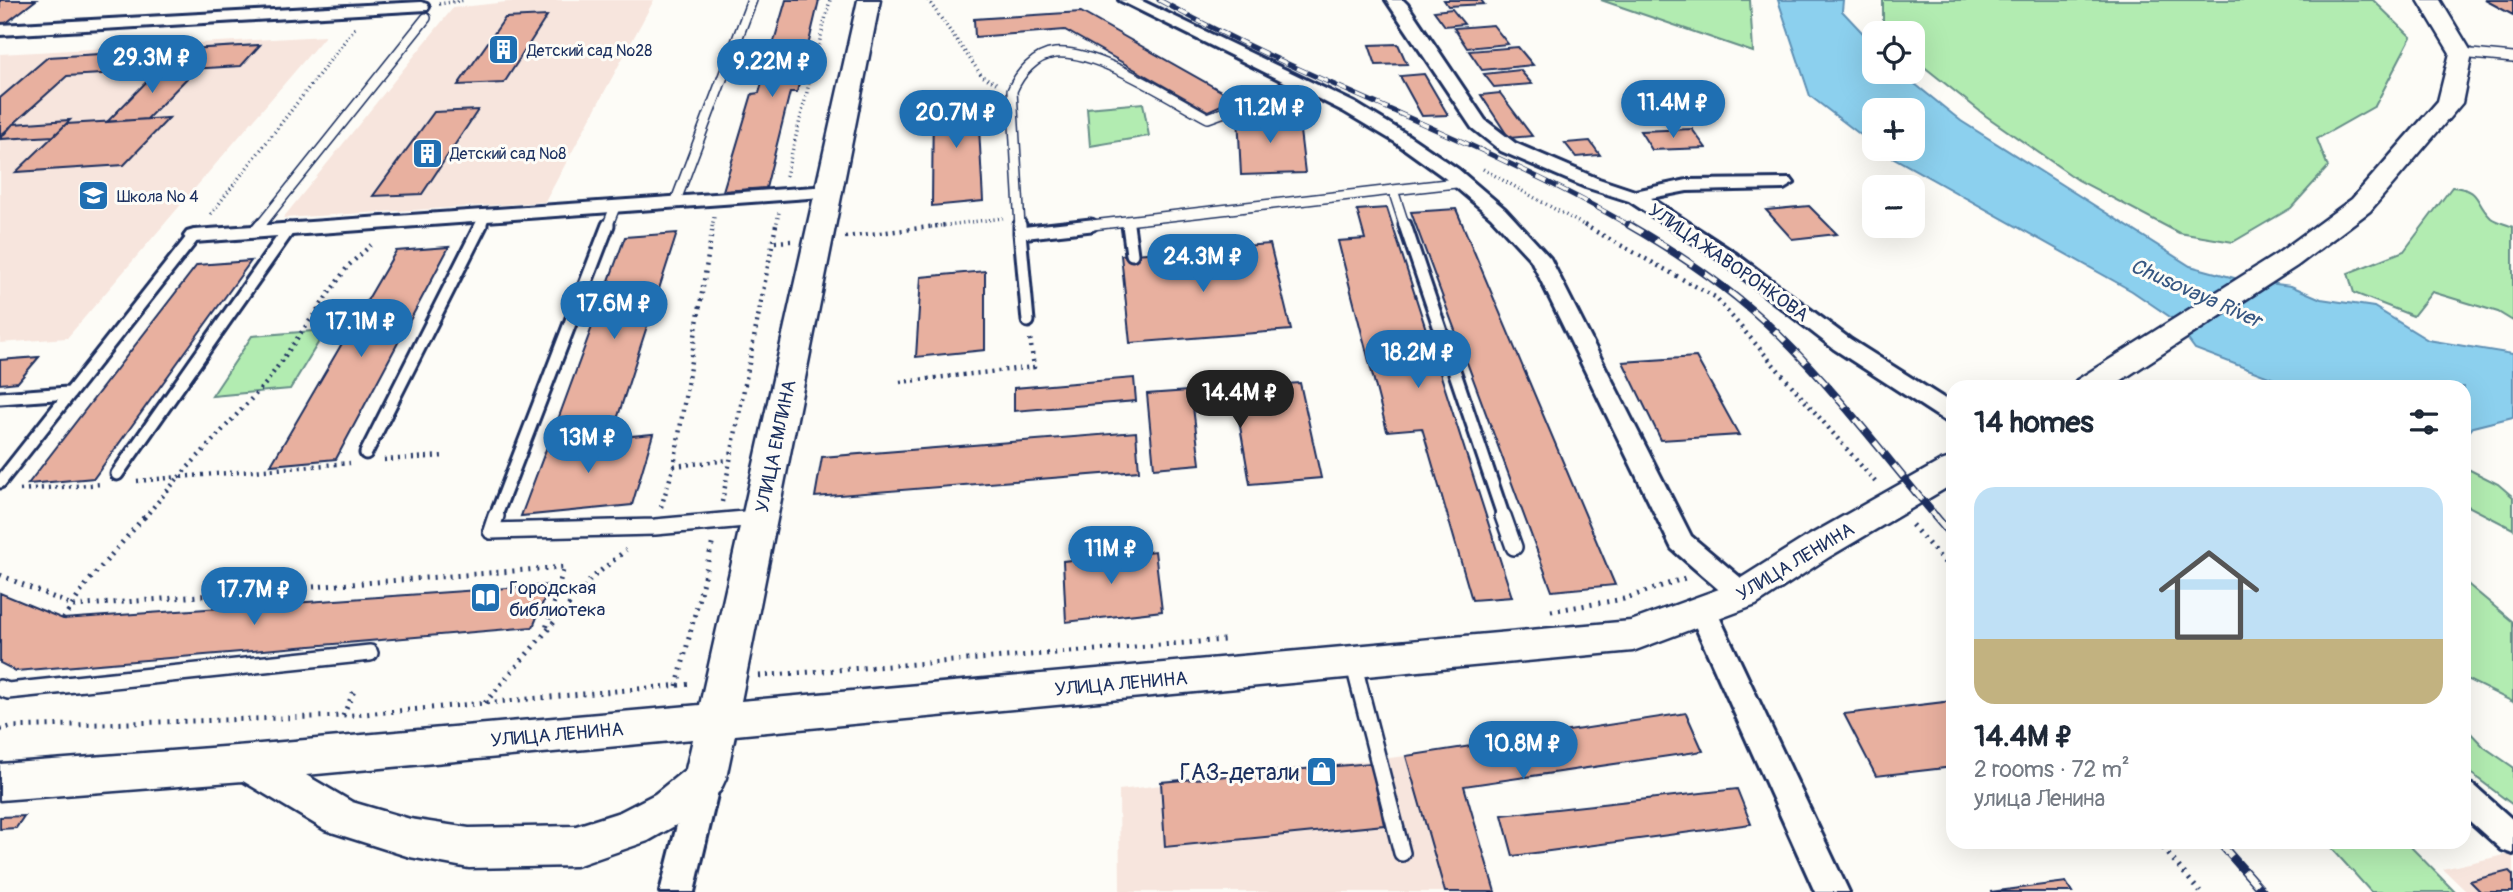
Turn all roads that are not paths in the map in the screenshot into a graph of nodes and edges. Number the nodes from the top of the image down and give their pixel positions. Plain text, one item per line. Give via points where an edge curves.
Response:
1 (752, 0) edge
2 (869, 0) edge
3 (1127, 0) edge
4 (1394, 0) edge
5 (2429, 0) edge
6 (423, 13) joint
7 (0, 30) edge
8 (2461, 52) junction
9 (2513, 58) edge
10 (1303, 84) junction
11 (1468, 173) junction
12 (1784, 183) dead end
13 (1393, 190) junction
14 (829, 192) junction
15 (1636, 197) junction
16 (675, 202) junction
17 (615, 207) junction
18 (485, 216) junction
19 (1128, 223) junction
20 (289, 229) junction
21 (257, 232) junction
22 (1020, 233) junction
23 (194, 236) joint
24 (1132, 254) dead end
25 (1028, 321) road end
26 (2100, 380) edge
27 (68, 393) junction
28 (0, 398) edge
29 (1946, 411) edge
30 (365, 457) road end
31 (1946, 473) edge
32 (113, 478) road end
33 (0, 482) edge
34 (760, 518) junction
35 (1514, 547) dead end
36 (1743, 595) junction
37 (1702, 610) junction
38 (370, 653) dead end
39 (1353, 662) junction
40 (0, 688) edge
41 (718, 720) junction
42 (249, 763) junction
43 (705, 778) junction
44 (0, 782) edge
45 (2471, 802) edge
46 (2513, 840) edge
47 (1402, 853) dead end
48 (677, 892) edge
49 (1832, 892) edge

1 - 16 lane
2 - 14 street, УЛИЦА ЕМЛИНА
3 - 10 street
4 - 15 street, УЛИЦА ЖАВОРОНКОВА via 1478,124 1508,148
5 - 8 street
6 - 7 street via 369,10
6 - 21 lane
8 - 9 lane
8 - 26 street via 2450,103 2361,205 2287,260
10 - 11 street
10 - 22 lane via 1208,118 1089,57 1054,52 1030,66 1012,90
11 - 13 lane
11 - 36 street via 1540,258 1681,542
12 - 15 street via 1677,187
13 - 19 lane
13 - 35 lane
14 - 16 street
14 - 34 street, УЛИЦА ЕМЛИНА
15 - 29 street, УЛИЦА ЖАВОРОНКОВА via 1728,257 1842,344
16 - 17 street
17 - 18 street
17 - 34 lane via 491,531 655,527
18 - 20 street
18 - 30 lane
19 - 22 lane
19 - 24 lane
20 - 21 street
20 - 32 lane
21 - 23 street
22 - 25 lane
23 - 27 lane
27 - 28 lane
27 - 33 lane
31 - 36 street, УЛИЦА ЛЕНИНА
34 - 41 street, УЛИЦА ЕМЛИНА
36 - 37 street, УЛИЦА ЛЕНИНА
37 - 39 street, УЛИЦА ЛЕНИНА via 1633,636
37 - 49 street
38 - 40 lane via 8,691
39 - 41 street, УЛИЦА ЛЕНИНА
39 - 47 lane
41 - 42 street, УЛИЦА ЛЕНИНА
41 - 43 street, УЛИЦА ЕМЛИНА
42 - 43 street via 340,817 410,838 469,848 576,846 633,827 670,807
42 - 44 street, УЛИЦА ЛЕНИНА
43 - 48 street, УЛИЦА ЕМЛИНА
45 - 46 street

